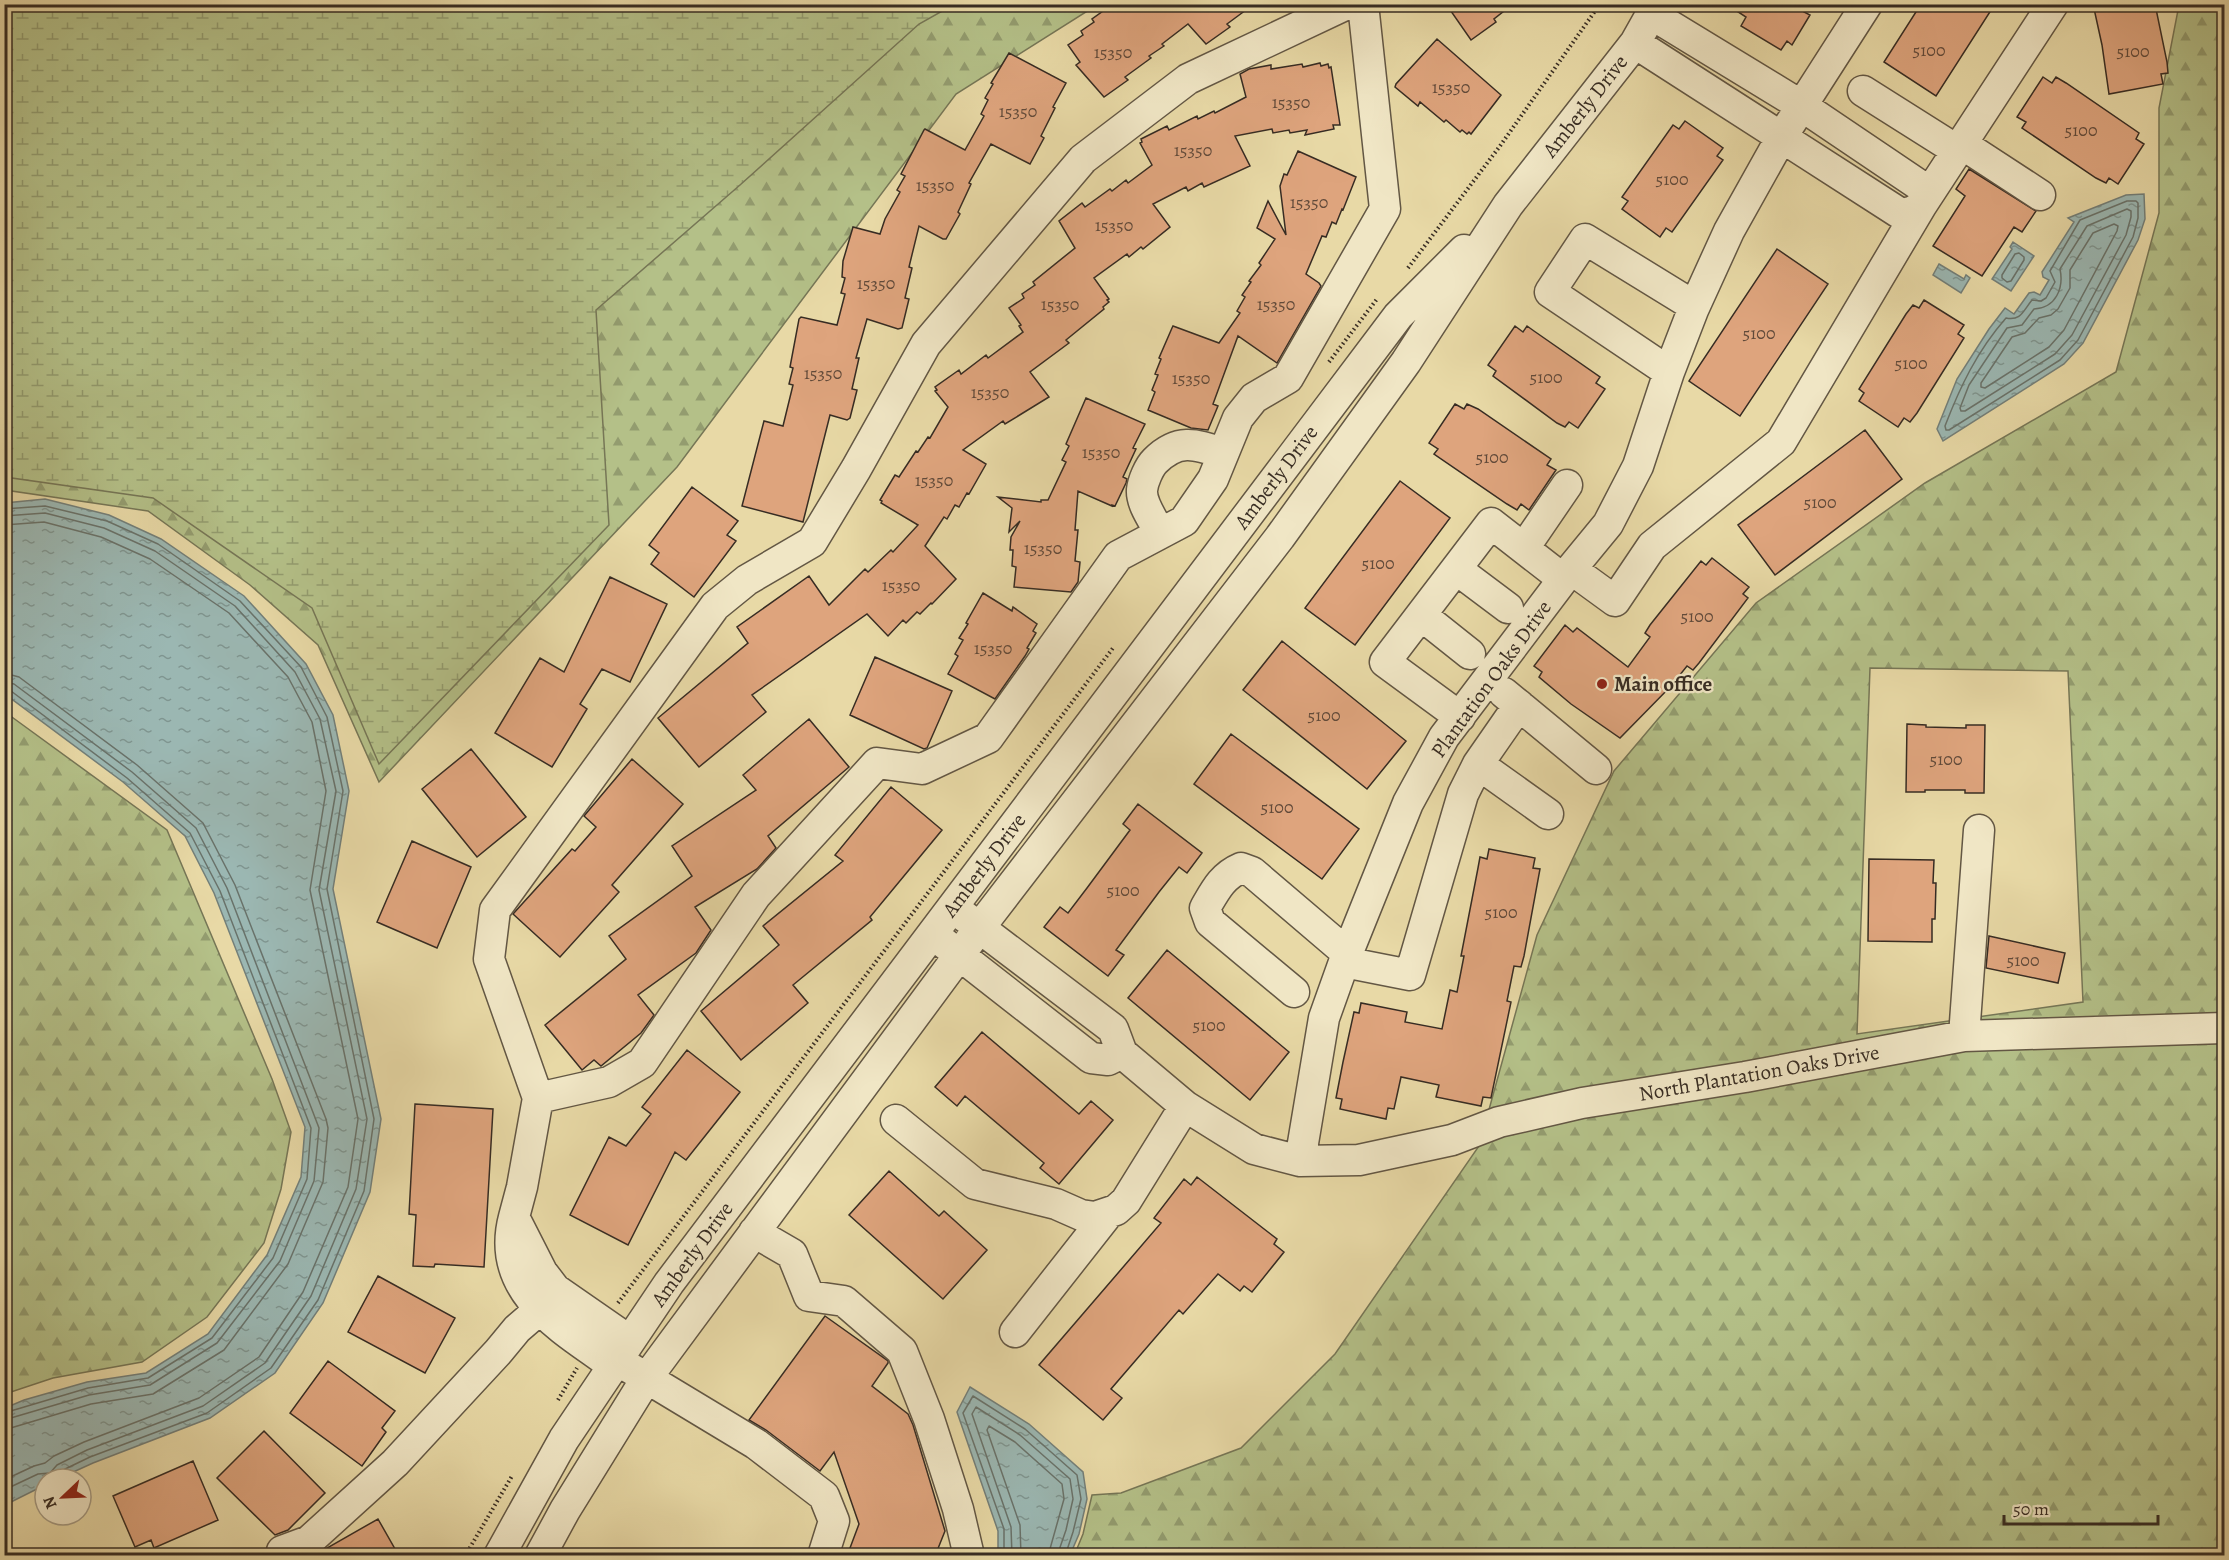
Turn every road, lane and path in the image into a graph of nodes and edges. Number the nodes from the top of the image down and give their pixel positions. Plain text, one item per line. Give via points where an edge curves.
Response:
1 (1347, 4) edge
2 (1363, 4) edge
3 (1600, 4) edge
4 (1867, 4) edge
5 (2053, 4) edge
6 (1654, 9) edge
7 (1635, 43) junction
8 (1863, 91) dead end
9 (1802, 106) junction
10 (1781, 138) junction
11 (1960, 148) junction
12 (2040, 195) dead end
13 (1508, 205) junction
14 (1921, 206) junction
15 (1401, 275) dead end
16 (1380, 297) dead end
17 (1694, 306) junction
18 (1322, 371) dead end
19 (1669, 372) junction
20 (1223, 453) junction
21 (1567, 485) dead end
22 (1160, 533) junction
23 (1524, 548) junction
24 (1456, 569) junction
25 (1567, 574) junction
26 (1508, 608) dead end
27 (1421, 615) junction
28 (1117, 643) dead end
29 (1470, 654) dead end
30 (1488, 679) junction
31 (1519, 705) junction
32 (1460, 717) junction
33 (1478, 764) junction
34 (1596, 769) dead end
35 (1548, 814) dead end
36 (1979, 830) dead end
37 (952, 908) junction
38 (980, 927) junction
39 (932, 934) junction
40 (960, 955) junction
41 (1346, 958) junction
42 (1294, 992) dead end
43 (2224, 1028) edge
44 (1964, 1036) junction
45 (1122, 1053) junction
46 (538, 1098) junction
47 (1185, 1106) junction
48 (896, 1120) dead end
49 (1300, 1161) junction
50 (1107, 1215) junction
51 (754, 1232) junction
52 (547, 1299) junction
53 (615, 1307) dead end
54 (1015, 1332) dead end
55 (621, 1355) junction
56 (581, 1360) dead end
57 (646, 1379) junction
58 (557, 1401) dead end
59 (514, 1473) dead end
60 (282, 1551) dead end
61 (465, 1556) edge
62 (499, 1556) edge
63 (540, 1556) edge
64 (823, 1556) edge
65 (969, 1556) edge

1 - 46 street via 1188,79 1083,159 926,344 812,542 747,580 715,606 495,910 489,959
2 - 20 street via 1386,209 1288,378 1254,398 1238,418
3 - 15 path via 1500,146
4 - 9 street, Plantation Oaks Drive
5 - 11 street
6 - 7 street, Amberly Drive
6 - 9 street
7 - 10 street
7 - 13 street, Amberly Drive
8 - 11 street
9 - 10 street, Plantation Oaks Drive
9 - 14 street via 1922,187 1926,197
10 - 14 street via 1901,214
10 - 17 street, Plantation Oaks Drive via 1729,231
11 - 12 street
11 - 14 street
13 - 37 street, Amberly Drive via 1398,316
13 - 38 street, Amberly Drive via 1406,362 1280,537
14 - 25 street via 1781,442 1652,546 1615,601
16 - 18 path
17 - 19 street, Plantation Oaks Drive
17 - 19 street via 1586,239 1550,292
19 - 25 street, Plantation Oaks Drive via 1638,466 1608,524
20 - 22 street via 1213,479 1184,520
20 - 22 street via 1177,445 1150,466 1142,491
21 - 23 street
22 - 46 street via 1118,556 988,738 922,769 877,763 756,895 642,1062 609,1082
23 - 24 street via 1491,523
23 - 25 street
24 - 26 street
24 - 27 street
25 - 30 street, Plantation Oaks Drive
27 - 29 street
27 - 32 street via 1385,662
28 - 53 path
30 - 31 street
30 - 32 street, Plantation Oaks Drive
31 - 33 street
31 - 34 street
32 - 41 street, Plantation Oaks Drive via 1444,737 1408,803
33 - 35 street
33 - 41 street via 1463,794 1410,975
36 - 44 street
37 - 38 street
37 - 39 street, Amberly Drive
38 - 40 street, Amberly Drive
38 - 45 street via 1113,1029
39 - 40 street
39 - 55 street, Amberly Drive via 669,1283
40 - 45 street via 1091,1058 1108,1060
40 - 51 street, Amberly Drive
41 - 42 street via 1252,872 1241,868 1229,873 1205,908 1210,922
41 - 49 street, Plantation Oaks Drive via 1324,1018
43 - 44 street, North Plantation Oaks Drive
44 - 49 street, North Plantation Oaks Drive via 1582,1103 1499,1122 1452,1140 1407,1151 1359,1160
45 - 47 street
46 - 52 street via 514,1217 542,1272
47 - 49 street via 1254,1149
47 - 50 street via 1126,1201
48 - 50 street via 975,1184 1056,1204 1081,1215
50 - 54 street
51 - 57 street, Amberly Drive
51 - 65 street via 792,1254 809,1296 844,1301 902,1351 929,1419
52 - 55 street via 554,1324
52 - 60 street via 395,1463 309,1541
55 - 57 street
55 - 62 street, Amberly Drive via 564,1439
56 - 58 path
57 - 63 street, Amberly Drive
57 - 64 street via 756,1444 824,1496 834,1521
59 - 61 path

